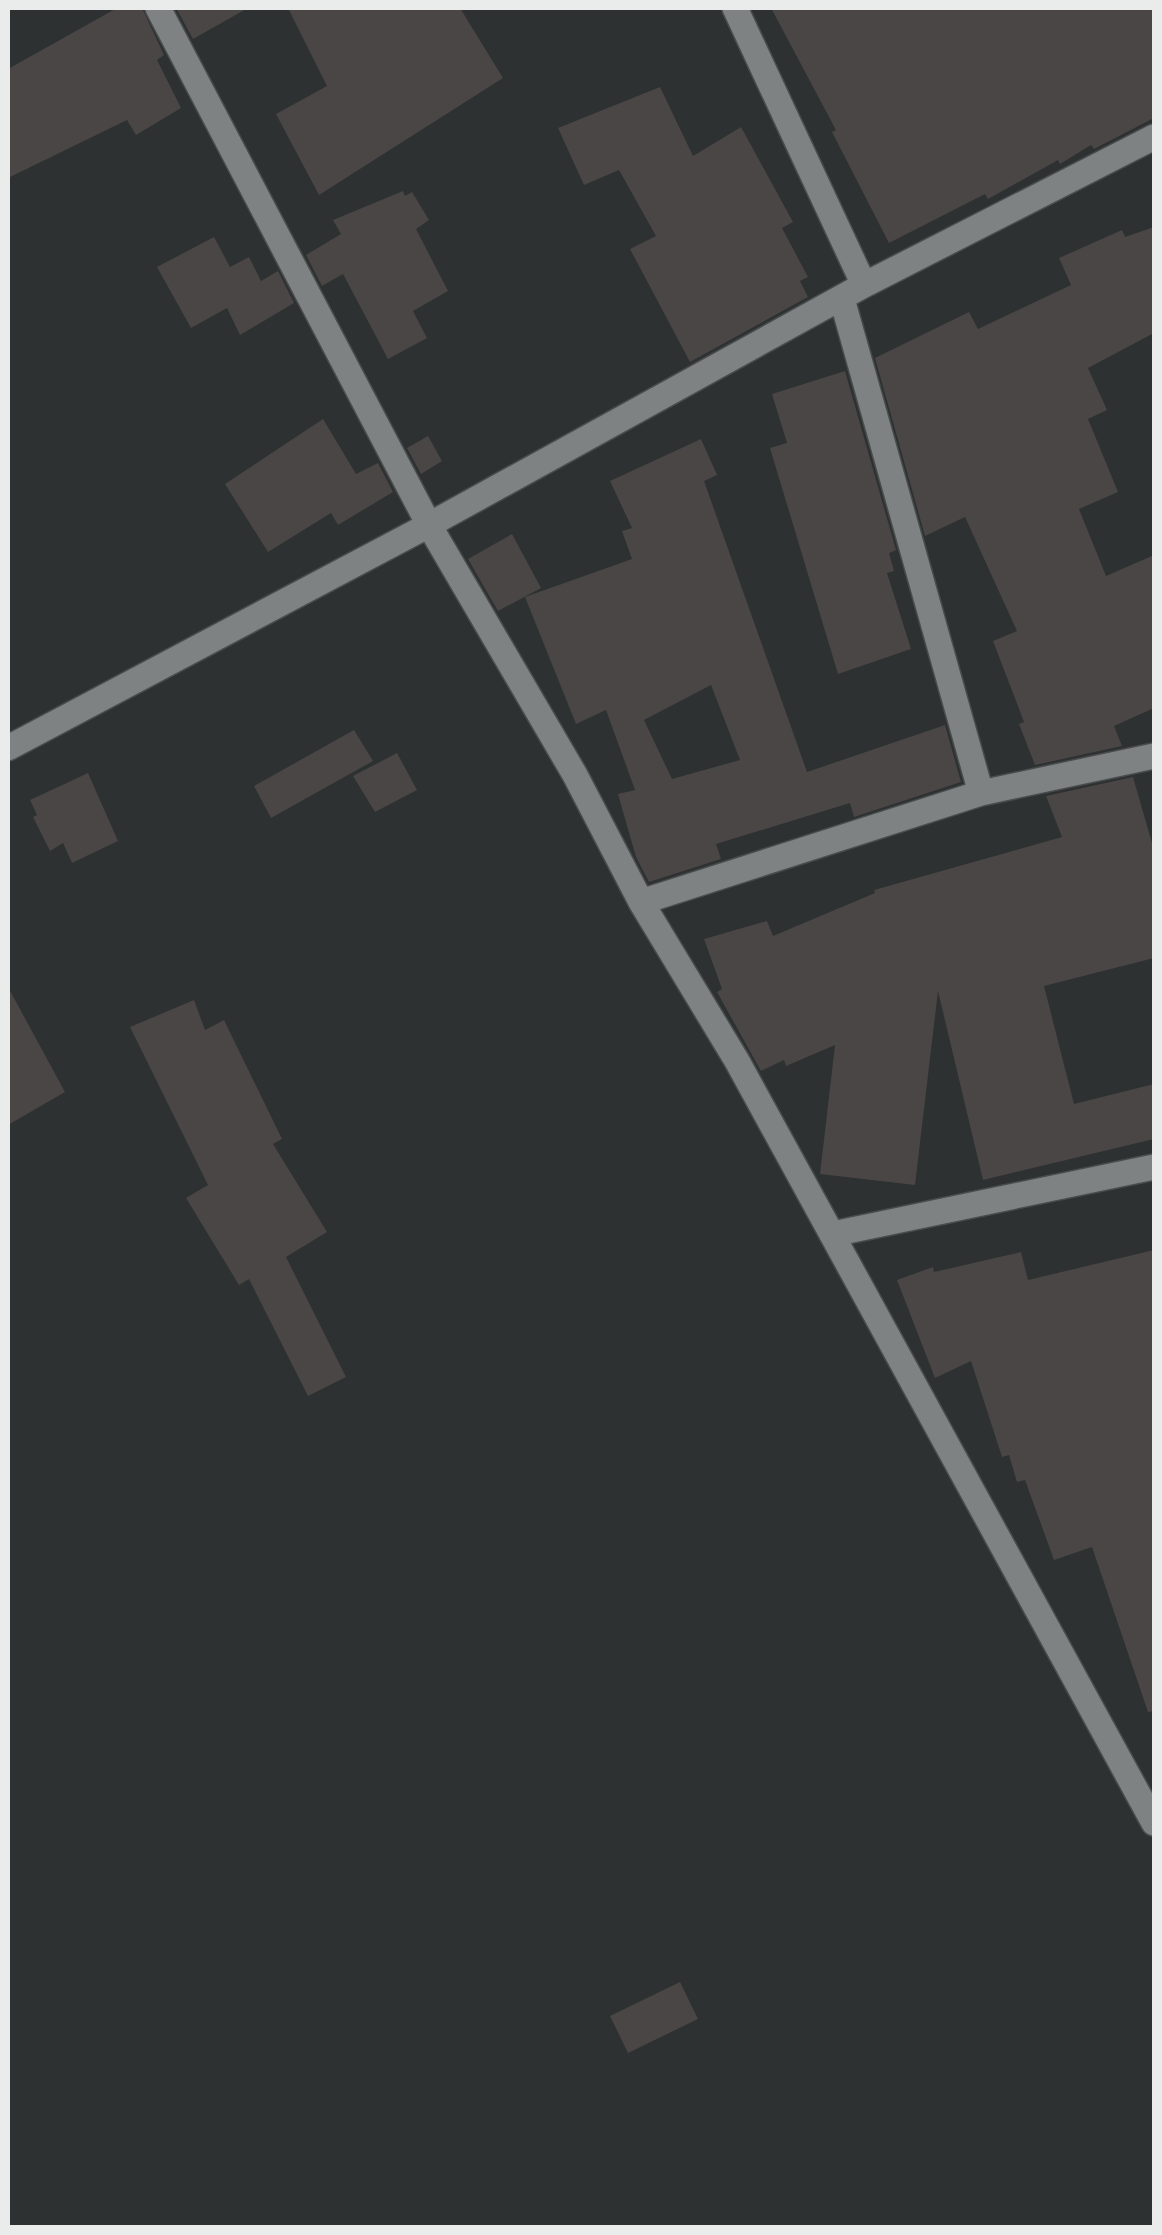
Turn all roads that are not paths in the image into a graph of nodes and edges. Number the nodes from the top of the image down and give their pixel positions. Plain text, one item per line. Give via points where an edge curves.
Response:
1 (158, 8) edge
2 (735, 8) edge
3 (1154, 137) edge
4 (853, 292) junction
5 (430, 525) junction
6 (8, 748) edge
7 (1154, 756) edge
8 (981, 793) junction
9 (640, 902) junction
10 (1154, 1167) edge
11 (833, 1234) junction
12 (1154, 1823) edge

1 - 5 street
2 - 4 street
3 - 4 street
4 - 5 street
4 - 8 street
5 - 6 street
5 - 9 street
7 - 8 street
8 - 9 street
9 - 11 street
10 - 11 street
11 - 12 street

